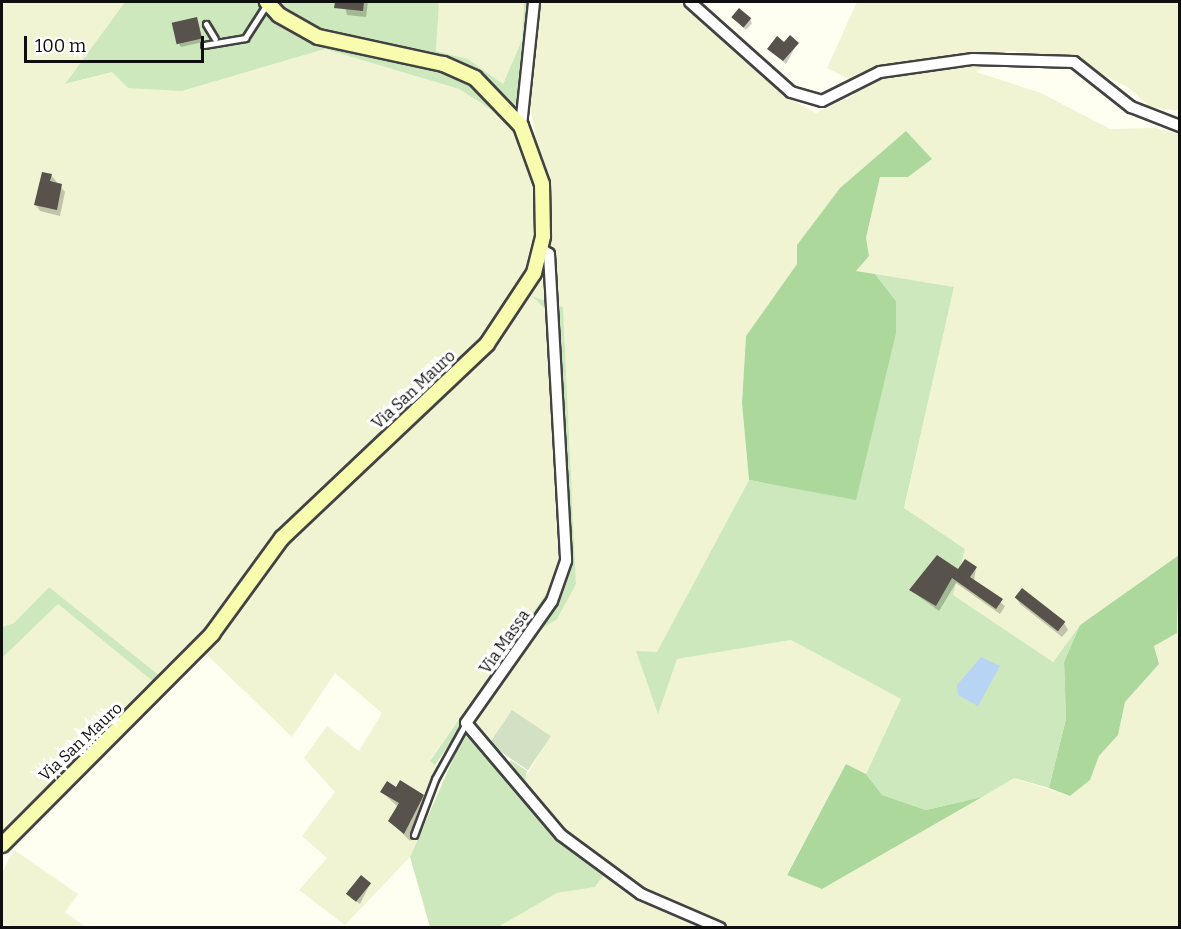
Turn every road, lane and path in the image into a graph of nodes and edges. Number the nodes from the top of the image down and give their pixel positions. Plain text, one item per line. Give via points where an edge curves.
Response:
1 (267, 2) edge
2 (534, 2) edge
3 (690, 2) edge
4 (206, 24) dead end
5 (215, 39) junction
6 (204, 45) dead end
7 (520, 126) junction
8 (1179, 126) edge
9 (541, 249) junction
10 (466, 723) junction
11 (414, 835) dead end
12 (2, 845) edge
13 (720, 927) edge

1 - 5 lane via 245,39
1 - 7 main road, Via San Mauro via 279,15 318,37 443,64 475,78
2 - 7 street
3 - 8 street via 791,92 822,101 880,72 973,59 1074,62 1131,107
4 - 5 lane
5 - 6 lane
7 - 9 main road, Via San Mauro via 542,184
9 - 10 street, Via Massa via 549,254 566,561 552,601
9 - 12 main road, Via San Mauro via 524,295 487,344 282,538 205,642
10 - 11 lane via 435,779
10 - 13 street via 561,835 641,894

